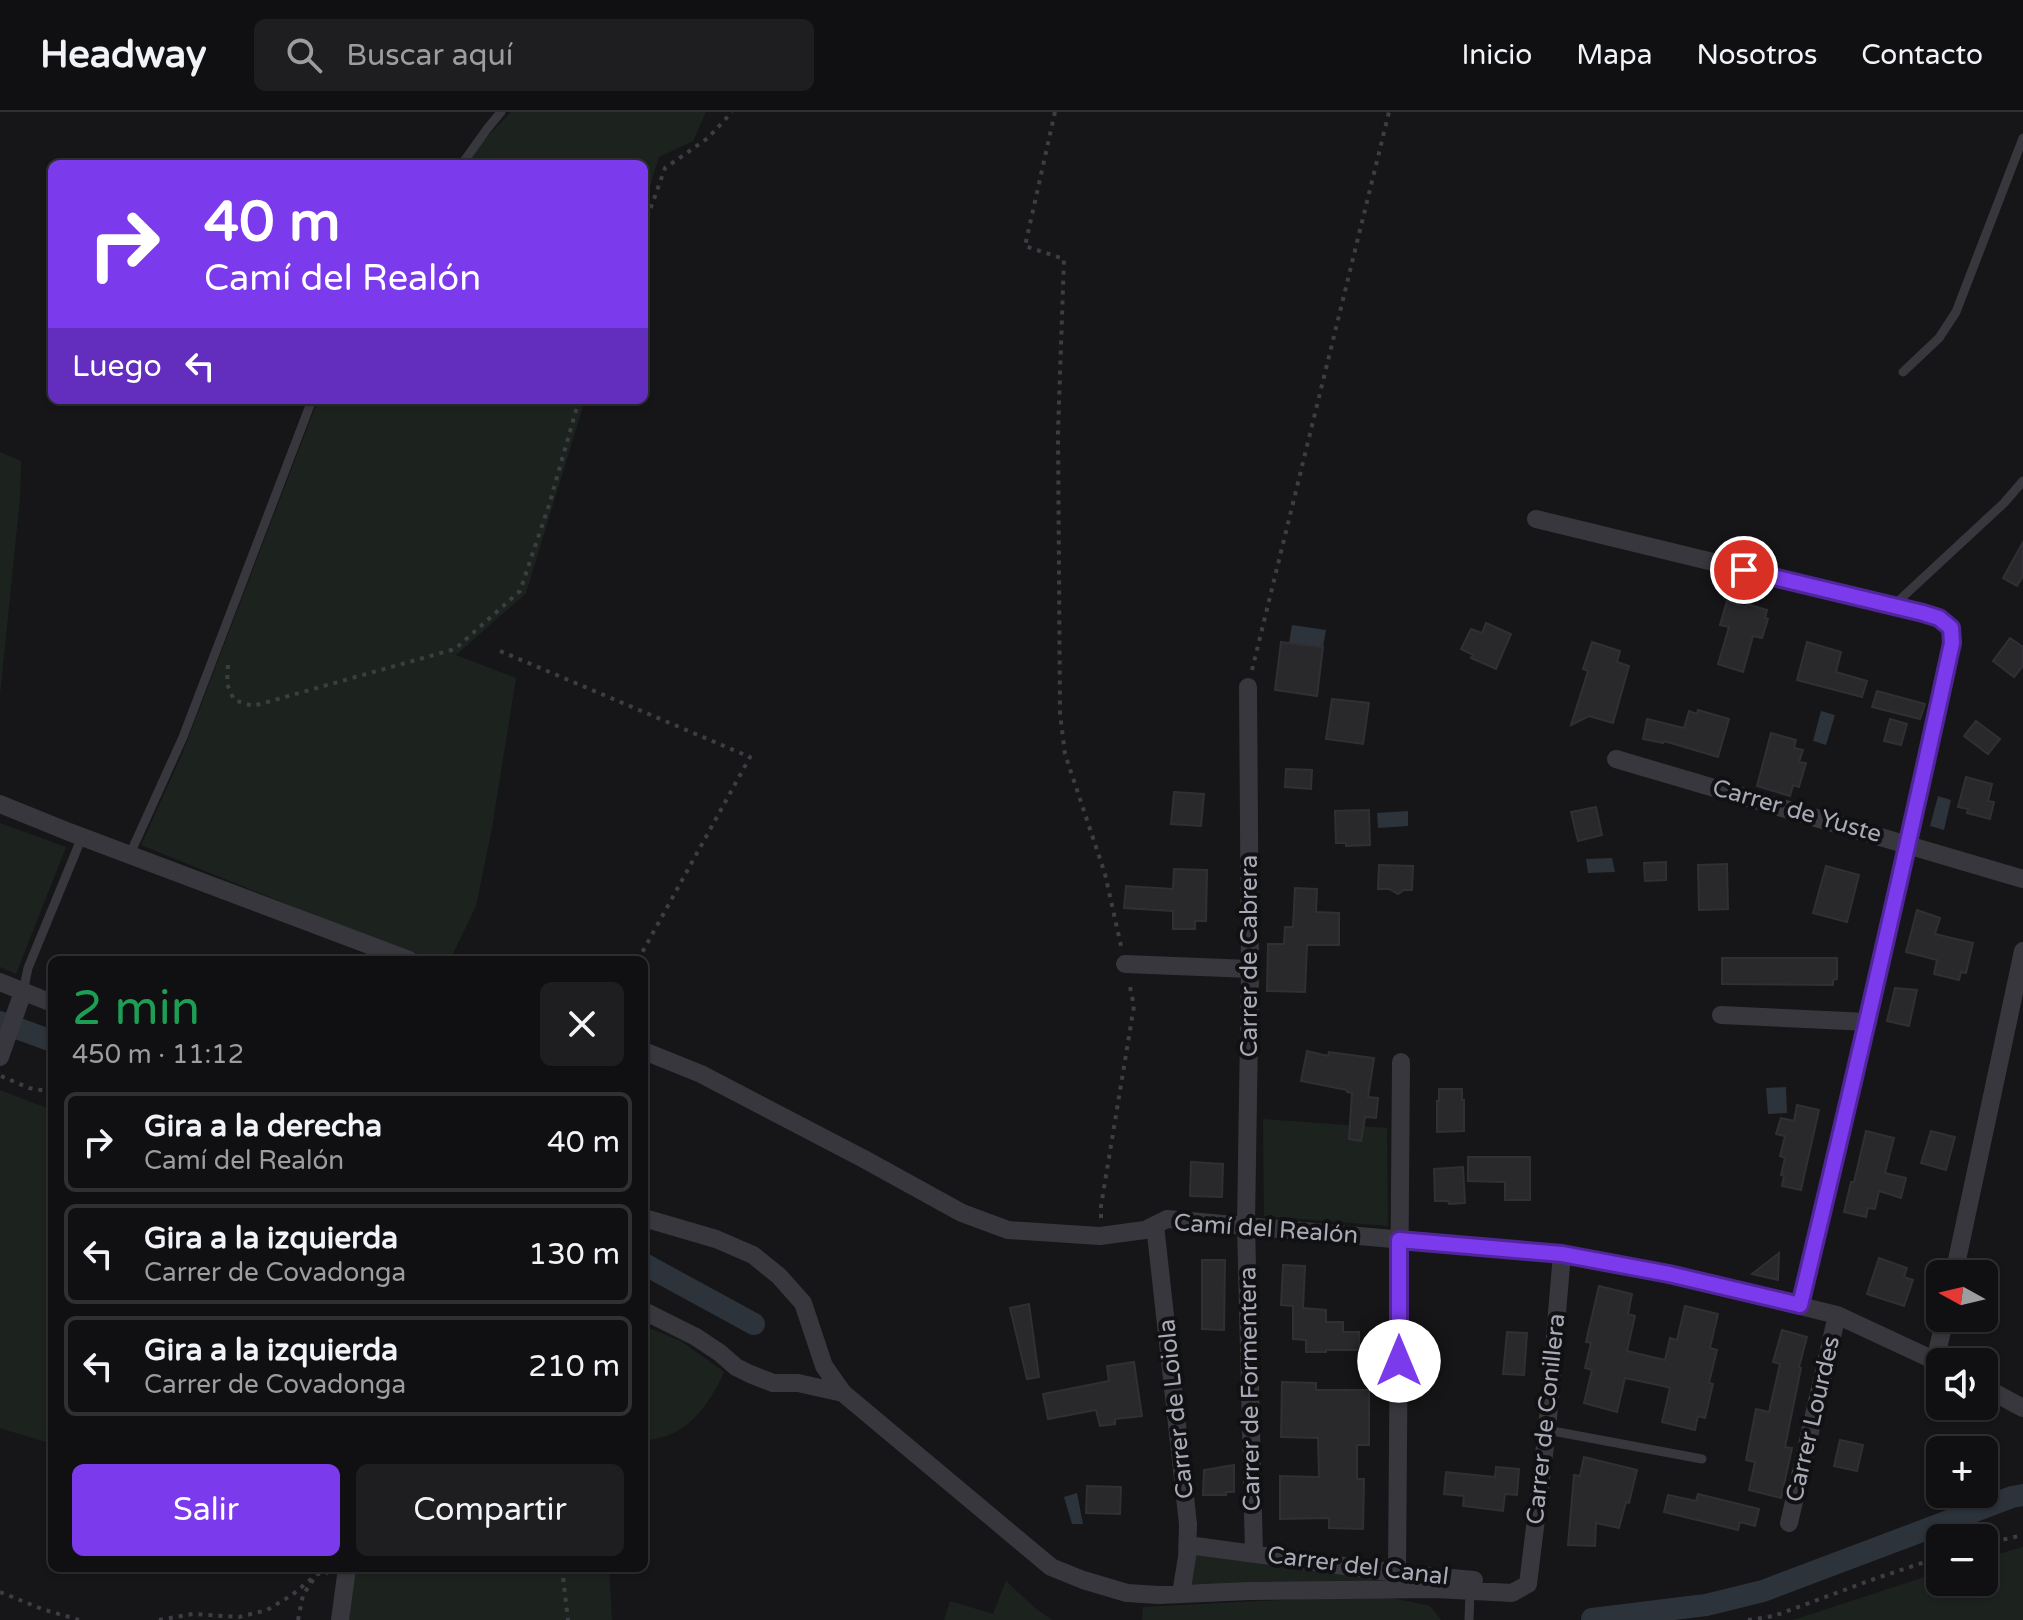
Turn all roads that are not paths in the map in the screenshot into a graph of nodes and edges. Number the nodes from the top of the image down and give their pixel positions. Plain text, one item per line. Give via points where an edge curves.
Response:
1 (501, 112) edge
2 (2023, 138) edge
3 (465, 160) edge
4 (1903, 372) dead end
5 (311, 404) edge
6 (2023, 481) edge
7 (1536, 519) dead end
8 (1893, 606) junction
9 (1248, 687) road end
10 (1616, 759) dead end
11 (0, 804) edge
12 (82, 837) junction
13 (1908, 844) junction
14 (130, 854) junction
15 (2023, 879) edge
16 (2023, 951) edge
17 (398, 956) edge
18 (1125, 964) road end
19 (1250, 969) junction
20 (0, 982) edge
21 (23, 992) junction
22 (48, 1001) edge
23 (1721, 1015) dead end
24 (1868, 1022) junction
25 (648, 1053) edge
26 (0, 1057) edge
27 (1401, 1062) dead end
28 (648, 1219) edge
29 (1155, 1225) junction
30 (1246, 1225) junction
31 (1399, 1240) junction
32 (1562, 1254) junction
33 (1957, 1260) edge
34 (1800, 1305) junction
35 (648, 1313) edge
36 (1837, 1315) junction
37 (1926, 1356) edge
38 (843, 1393) junction
39 (1998, 1395) edge
40 (2023, 1408) edge
41 (1547, 1430) junction
42 (1702, 1459) dead end
43 (1789, 1523) dead end
44 (1188, 1545) junction
45 (1254, 1553) junction
46 (347, 1572) edge
47 (1397, 1573) junction
48 (1528, 1584) junction
49 (1470, 1591) junction
50 (1181, 1594) junction
51 (340, 1620) edge
52 (1469, 1620) edge

1 - 3 lane
2 - 4 lane via 1956,312 1939,338
5 - 14 lane via 218,651
6 - 8 lane
7 - 8 street
8 - 13 street via 1939,618 1951,628 1952,643
9 - 19 street, Carrer de Cabrera
10 - 13 street, Carrer de Yuste
11 - 12 street
12 - 14 street
12 - 21 lane
13 - 15 street, Carrer de Yuste
13 - 24 street
14 - 17 street
16 - 33 street
18 - 19 street
19 - 30 street, Carrer de Cabrera
20 - 21 street
21 - 22 street
21 - 26 street
23 - 24 street
24 - 34 street
25 - 29 street, Camí del Realón via 701,1074 962,1213 1008,1230 1100,1236
27 - 31 street
28 - 38 street via 753,1255 779,1276 803,1303 824,1366
29 - 30 street, Camí del Realón via 1167,1219
29 - 44 street, Carrer de Loiola
30 - 31 street, Camí del Realón
30 - 45 street, Carrer de Formentera
31 - 32 street, Camí del Realón
31 - 47 street
32 - 34 street, Camí del Realón
32 - 41 street, Carrer de Conillera
34 - 36 street, Camí del Realón
35 - 38 street via 696,1337 750,1374 773,1383
36 - 37 street, Camí del Realón
36 - 43 street, Carrer Lourdes
38 - 50 street via 1051,1567 1127,1593
39 - 40 street
41 - 42 lane
41 - 48 street, Carrer de Conillera
44 - 45 street, Carrer del Canal
44 - 50 street, Carrer de Loiola
45 - 47 street, Carrer del Canal
46 - 51 street
47 - 48 street, Carrer del Canal
48 - 49 street via 1512,1593
49 - 50 street
49 - 52 lane

